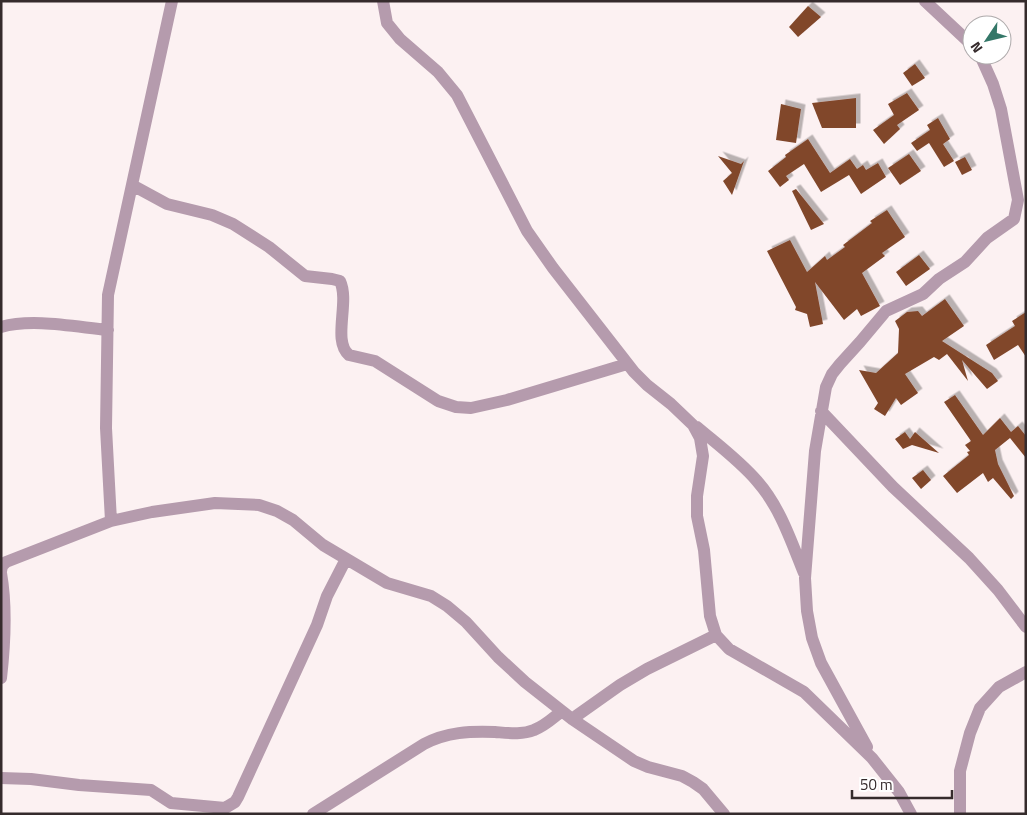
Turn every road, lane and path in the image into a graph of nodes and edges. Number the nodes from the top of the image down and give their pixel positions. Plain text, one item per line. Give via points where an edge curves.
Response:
1 (172, 1) edge
2 (383, 1) edge
3 (925, 1) edge
4 (962, 36) edge
5 (984, 65) edge
6 (132, 185) junction
7 (1, 327) edge
8 (108, 330) junction
9 (628, 364) junction
10 (821, 411) junction
11 (693, 424) junction
12 (111, 521) junction
13 (346, 559) junction
14 (1, 572) edge
15 (806, 578) junction
16 (1026, 627) edge
17 (716, 634) junction
18 (2, 659) edge
19 (1026, 672) edge
20 (1, 678) edge
21 (567, 715) junction
22 (872, 758) junction
23 (1, 778) edge
24 (313, 814) edge
25 (724, 814) edge
26 (911, 814) edge
27 (960, 814) edge

1 - 6 street
2 - 9 street via 387,23 457,95 532,238
3 - 4 street
5 - 10 street via 1001,109 1018,200 1014,220 987,238 965,262 938,278 923,294 886,311 832,374
6 - 8 street via 108,295
6 - 9 street via 167,204 212,215 233,224 305,276 340,282 344,294 342,342 346,353 375,361 438,401 472,408
7 - 8 street via 27,323
8 - 12 street via 106,449
9 - 11 street via 647,385
10 - 15 street
10 - 16 street via 893,487 969,558
11 - 15 street via 757,481 778,512
11 - 17 street via 700,438 703,456 697,516 704,550 710,616
12 - 13 street via 215,503 259,505 292,520
12 - 14 street via 6,562
13 - 21 street via 388,583 431,596 447,606 525,682
13 - 23 street via 231,806 179,805 152,790
14 - 18 street via 5,592
15 - 22 street via 807,611 821,663
17 - 21 street
17 - 22 street via 729,649 804,692
18 - 20 street
19 - 27 street via 999,687 980,708 960,771
21 - 24 street via 532,731 473,731 437,737
21 - 25 street via 634,760 693,782
22 - 26 street via 899,792

